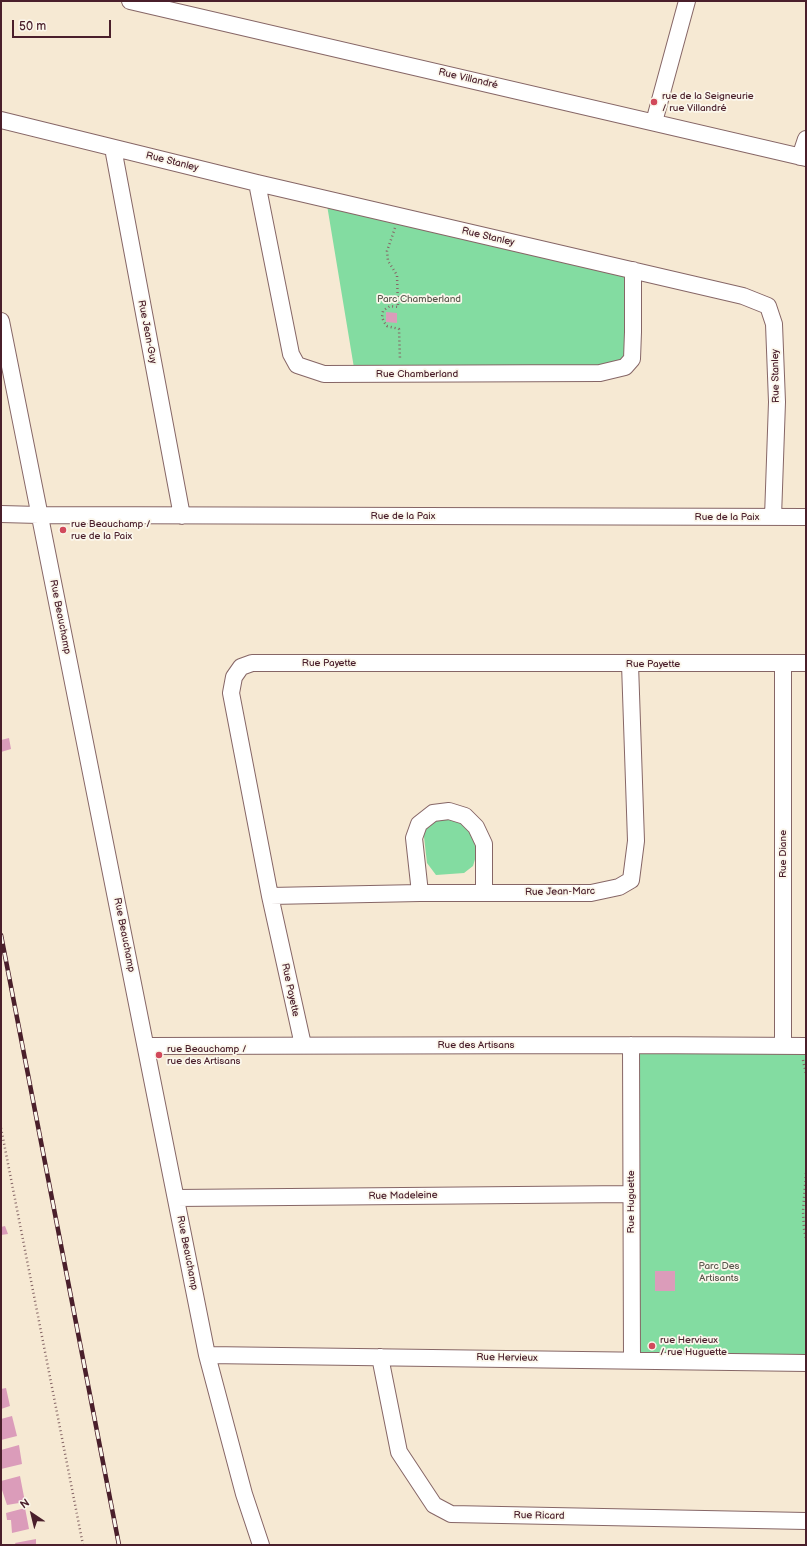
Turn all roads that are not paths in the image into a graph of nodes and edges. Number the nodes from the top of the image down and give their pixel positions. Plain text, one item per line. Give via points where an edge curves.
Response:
1 (130, 1) edge
2 (687, 1) edge
3 (1, 120) edge
4 (654, 122) junction
5 (806, 139) edge
6 (113, 148) junction
7 (803, 158) edge
8 (257, 183) junction
9 (633, 270) junction
10 (1, 321) edge
11 (1, 514) edge
12 (39, 516) junction
13 (182, 516) junction
14 (773, 517) junction
15 (806, 517) edge
16 (783, 663) junction
17 (630, 664) junction
18 (806, 664) edge
19 (420, 893) junction
20 (484, 893) junction
21 (270, 896) junction
22 (783, 1044) junction
23 (303, 1045) junction
24 (631, 1045) junction
25 (146, 1046) junction
26 (806, 1046) edge
27 (631, 1194) junction
28 (176, 1198) junction
29 (207, 1355) junction
30 (380, 1357) junction
31 (632, 1360) junction
32 (806, 1363) edge
33 (806, 1521) edge
34 (261, 1545) edge

1 - 4 street, Rue Villandré
2 - 4 street
3 - 6 street, Rue Stanley
4 - 7 street, Rue Villandré
5 - 7 street
6 - 8 street, Rue Stanley
6 - 13 street, Rue Jean-Guy
8 - 9 street, Rue Stanley
8 - 9 street, Rue Chamberland via 291,354 297,365 324,374 600,373 625,366 632,359
9 - 14 street, Rue Stanley via 743,296 768,306 774,324 777,402
10 - 12 street, Rue Beauchamp
11 - 12 street, Rue de la Paix
12 - 13 street, Rue de la Paix
12 - 25 street, Rue Beauchamp
13 - 14 street, Rue de la Paix
14 - 15 street, Rue de la Paix
16 - 17 street, Rue Payette
16 - 18 street, Rue Payette
16 - 22 street, Rue Diane
17 - 20 street, Rue Jean-Marc via 636,841 631,880 619,887 591,893
17 - 21 street, Rue Payette via 252,663 241,667 234,677 231,693
19 - 20 street, Rue Jean-Marc
19 - 20 street via 414,838 419,824 433,813 449,811 465,816 476,827 484,844
19 - 21 street, Rue Jean-Marc
21 - 23 street, Rue Payette
22 - 24 street, Rue des Artisans
22 - 26 street, Rue des Artisans
23 - 24 street, Rue des Artisans
23 - 25 street, Rue des Artisans
24 - 27 street, Rue Huguette
25 - 28 street, Rue Beauchamp
27 - 28 street, Rue Madeleine
27 - 31 street, Rue Huguette
28 - 29 street, Rue Beauchamp
29 - 30 street, Rue Hervieux
29 - 34 street, Rue Beauchamp via 244,1494
30 - 31 street, Rue Hervieux
30 - 33 street, Rue Ricard via 399,1452 434,1505 452,1514
31 - 32 street, Rue Hervieux

